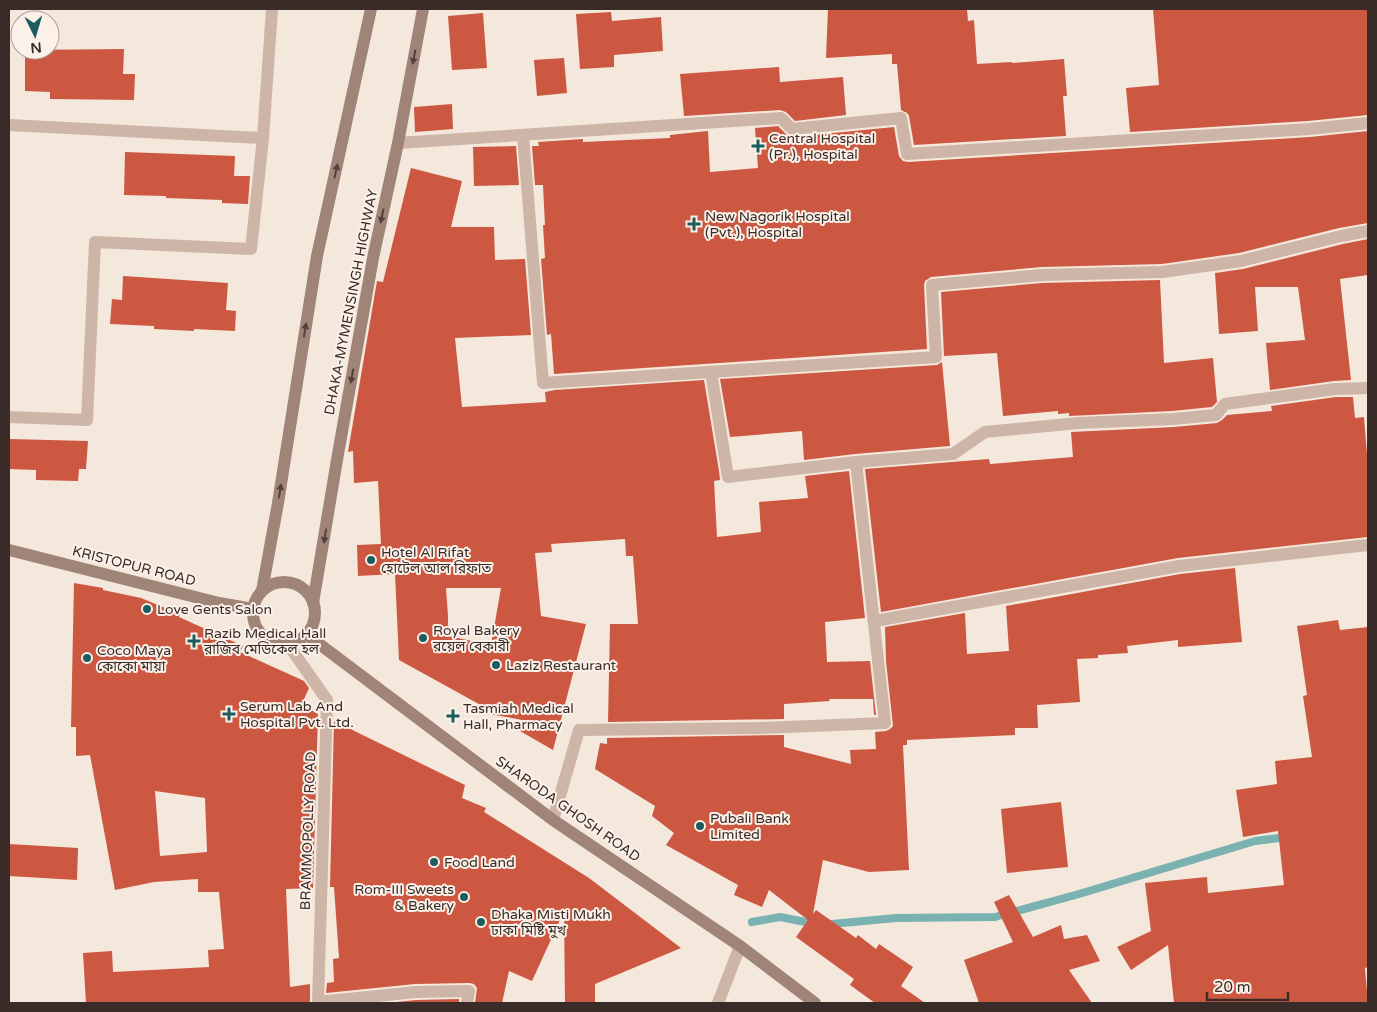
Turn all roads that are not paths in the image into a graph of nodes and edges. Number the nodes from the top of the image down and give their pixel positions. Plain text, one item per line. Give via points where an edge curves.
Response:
1 (272, 9) edge
2 (371, 9) edge
3 (423, 9) edge
4 (1368, 123) edge
5 (9, 125) edge
6 (523, 135) junction
7 (263, 138) junction
8 (398, 143) junction
9 (1368, 231) edge
10 (711, 372) junction
11 (1368, 388) edge
12 (9, 417) edge
13 (856, 462) junction
14 (1368, 545) edge
15 (9, 550) edge
16 (262, 590) junction
17 (313, 603) junction
18 (253, 609) junction
19 (874, 621) junction
20 (306, 634) junction
21 (287, 643) junction
22 (553, 820) junction
23 (740, 946) junction
24 (318, 1003) edge
25 (467, 1003) edge
26 (718, 1003) edge
27 (815, 1003) edge

1 - 7 street
16 -> 2 main road via 317,256
3 -> 8 main road, DHAKA-MYMENSINGH HIGHWAY
4 - 6 street via 907,154 901,118 792,129 781,118
5 - 7 street
6 - 8 street
6 - 10 street via 543,384
7 - 12 street via 252,249 95,242 87,420
8 -> 17 main road, DHAKA-MYMENSINGH HIGHWAY via 373,258
9 - 10 street via 1240,261 1162,272 1042,275 932,285 936,357
10 - 13 street via 728,476
11 - 13 street via 1335,389 1225,404 1216,415 984,432 953,454
13 - 19 street
14 - 19 street via 1179,566
15 - 18 main road, KRISTOPUR ROAD
16 - 17 main road via 270,585 291,582 301,587
16 - 18 main road
17 - 20 main road via 314,619
18 - 21 main road via 256,627 262,634 269,640
19 - 22 street via 885,723 579,730
20 - 21 main road
20 - 22 main road, SHARODA GHOSH ROAD
21 - 24 street, BRAMMOPOLLY ROAD via 327,700
22 - 23 main road, SHARODA GHOSH ROAD
23 - 26 street
23 - 27 main road, SHARODA GHOSH ROAD
24 - 25 street via 468,990

